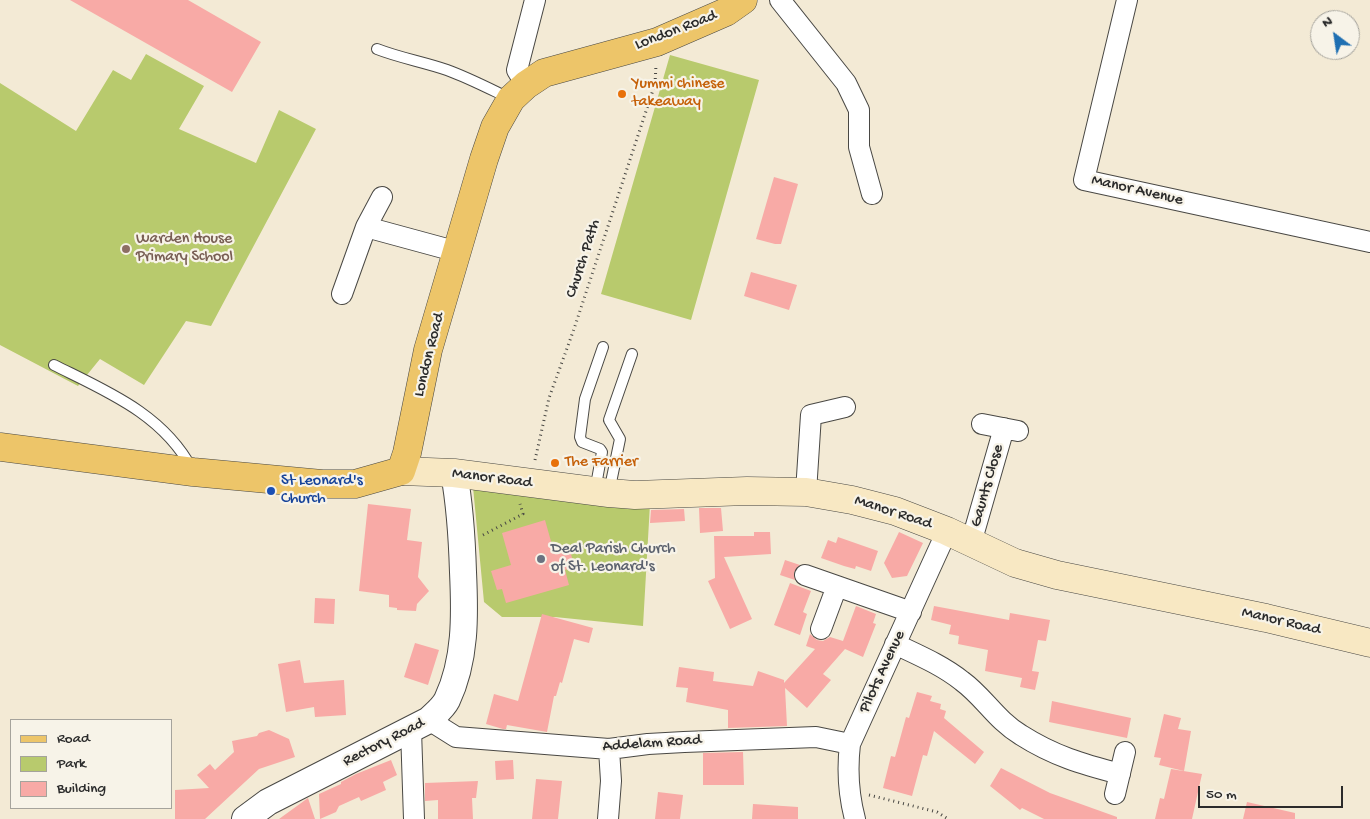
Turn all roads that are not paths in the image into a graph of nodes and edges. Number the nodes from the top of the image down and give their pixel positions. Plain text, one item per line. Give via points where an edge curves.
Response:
1 (535, 0) edge
2 (743, 0) edge
3 (780, 0) edge
4 (1127, 0) edge
5 (377, 49) dead end
6 (519, 92) junction
7 (872, 194) dead end
8 (382, 197) dead end
9 (366, 227) junction
10 (1370, 242) edge
11 (458, 252) junction
12 (342, 294) dead end
13 (603, 347) dead end
14 (632, 354) dead end
15 (54, 365) dead end
16 (845, 407) dead end
17 (982, 424) dead end
18 (0, 447) edge
19 (401, 471) junction
20 (194, 472) junction
21 (454, 473) junction
22 (806, 492) junction
23 (602, 493) junction
24 (947, 531) junction
25 (971, 543) junction
26 (805, 574) dead end
27 (836, 586) junction
28 (911, 612) junction
29 (821, 629) dead end
30 (1370, 643) edge
31 (895, 644) junction
32 (420, 725) junction
33 (850, 744) junction
34 (609, 749) junction
35 (1125, 752) dead end
36 (1120, 774) junction
37 (1115, 794) dead end
38 (245, 819) edge
39 (414, 819) edge
40 (608, 819) edge
41 (854, 819) edge

1 - 6 street via 517,70
2 - 6 main road, London Road via 726,12 658,42 544,73
3 - 7 street via 846,84 859,110 859,147
4 - 10 street, Manor Avenue via 1084,180
5 - 6 lane
6 - 11 main road, London Road via 495,127
8 - 9 street
9 - 11 street
9 - 12 street
11 - 19 main road, London Road via 428,350
13 - 23 lane via 585,399 580,437 582,442 602,452
14 - 23 lane via 609,420 620,439
15 - 20 lane via 132,405 177,445
16 - 22 street via 804,414
17 - 25 street, Gaunts Close via 1011,430
18 - 20 main road
19 - 20 main road via 355,484
19 - 21 main road, Manor Road
21 - 23 main road, Manor Road
21 - 32 street, Rectory Road via 462,526 463,638 458,672 446,702
22 - 23 main road, Manor Road
22 - 24 main road, Manor Road via 895,511
24 - 25 main road, Manor Road
24 - 28 street, Pilots Avenue
25 - 30 main road, Manor Road via 1015,563 1058,575
26 - 27 street
27 - 28 street
27 - 29 street
28 - 31 street, Pilots Avenue
31 - 33 street, Pilots Avenue
31 - 36 street via 963,681 1000,720 1020,735 1074,762
32 - 34 street, Addelam Road via 456,737
32 - 38 street, Rectory Road via 268,802
32 - 39 street
33 - 34 street, Addelam Road via 816,737 684,742
33 - 41 street, Pilots Avenue via 847,770
34 - 40 street via 612,781
35 - 36 street
36 - 37 street

